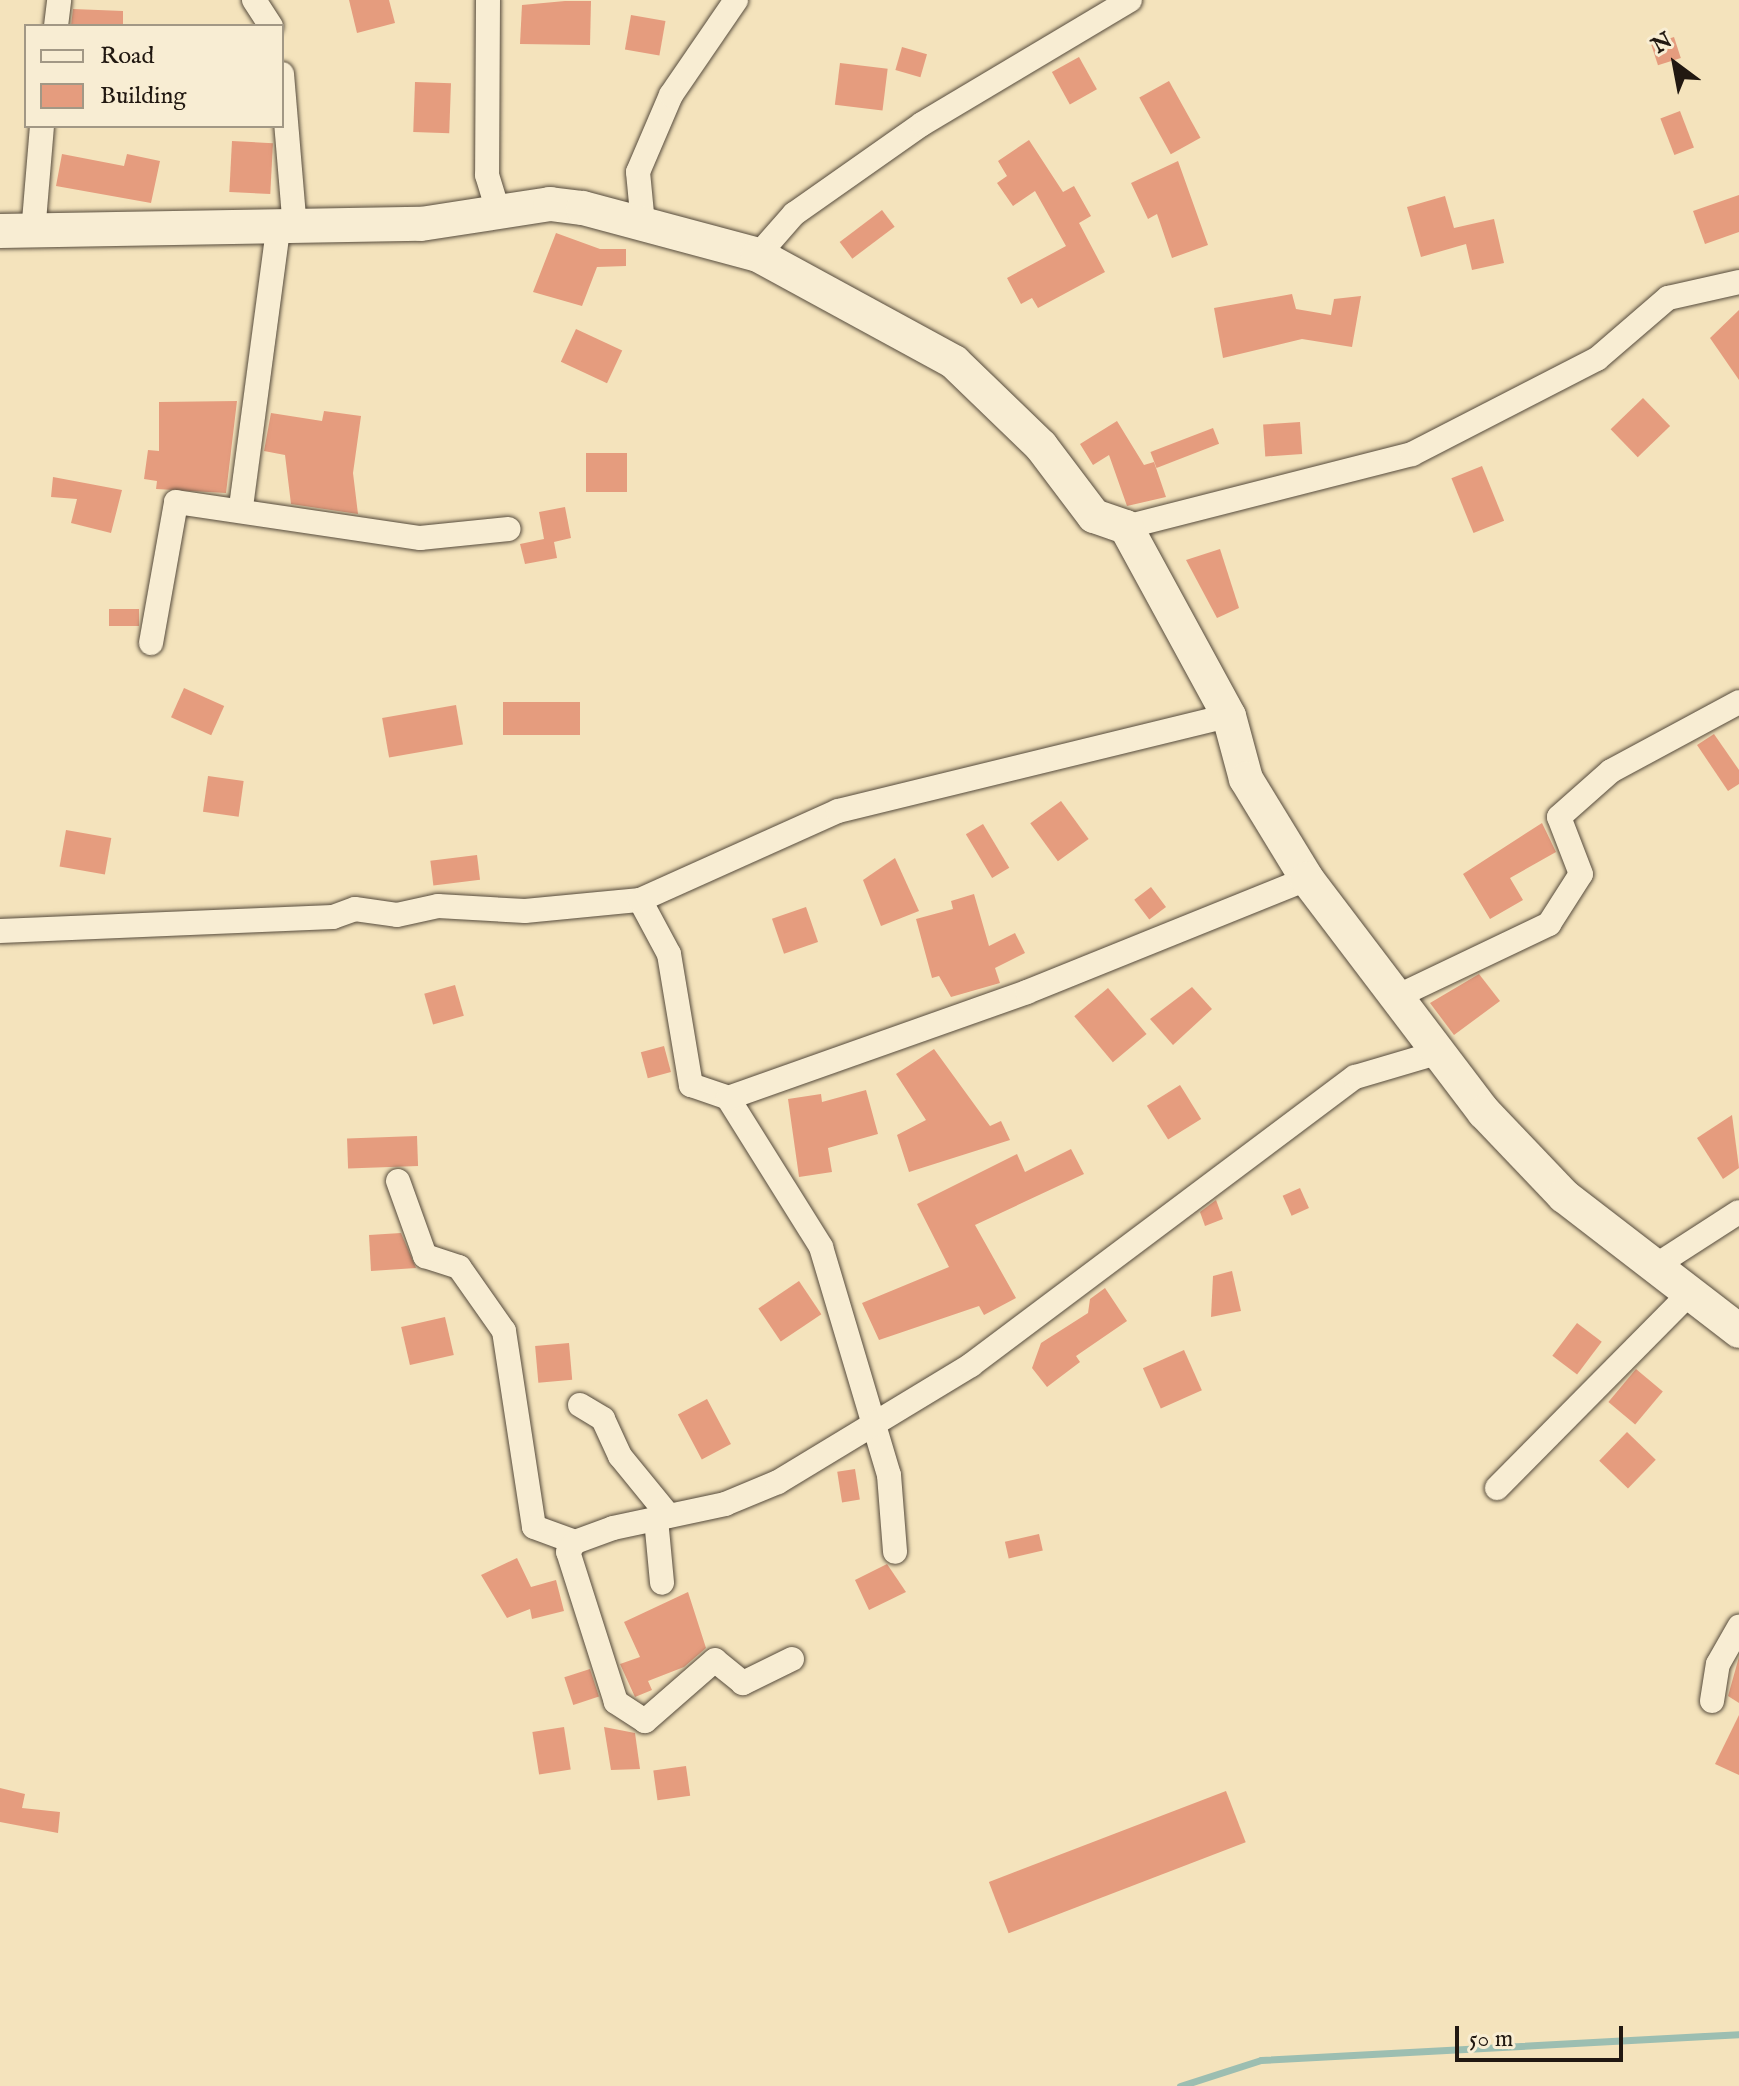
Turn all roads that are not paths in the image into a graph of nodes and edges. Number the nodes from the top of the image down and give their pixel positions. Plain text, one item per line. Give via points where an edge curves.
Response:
1 (59, 0) edge
2 (254, 0) edge
3 (488, 0) edge
4 (736, 0) edge
5 (1130, 0) edge
6 (56, 24) edge
7 (270, 24) edge
8 (42, 128) edge
9 (283, 128) edge
10 (498, 212) junction
11 (643, 224) junction
12 (286, 228) junction
13 (16, 232) edge
14 (758, 255) junction
15 (1739, 282) edge
16 (241, 507) junction
17 (1126, 527) junction
18 (509, 529) dead end
19 (151, 643) dead end
20 (1739, 702) edge
21 (1229, 716) junction
22 (1307, 879) junction
23 (640, 900) junction
24 (0, 931) edge
25 (1396, 997) junction
26 (1440, 1052) junction
27 (728, 1098) junction
28 (398, 1181) dead end
29 (1739, 1212) edge
30 (1652, 1268) junction
31 (1688, 1295) junction
32 (1739, 1331) edge
33 (580, 1405) dead end
34 (872, 1425) junction
35 (1497, 1488) dead end
36 (662, 1518) junction
37 (575, 1542) junction
38 (895, 1552) dead end
39 (662, 1583) dead end
40 (1739, 1627) edge
41 (792, 1659) dead end
42 (1712, 1701) dead end

1 - 6 street
2 - 7 street
3 - 10 street via 487,175
4 - 11 street via 671,95 638,172
5 - 14 street via 922,124 794,214
8 - 13 street
9 - 12 street
10 - 11 street via 550,204
10 - 12 street
11 - 14 street
12 - 13 street
12 - 16 street
14 - 17 street via 954,362 1041,446 1094,516
15 - 17 street via 1668,298 1597,359 1412,454
16 - 18 street via 420,538
16 - 19 street via 176,502
17 - 21 street
20 - 25 street via 1611,771 1559,817 1581,874 1549,924
21 - 22 street via 1246,779
21 - 23 street via 838,811
22 - 25 street
22 - 27 street via 1027,992
23 - 24 street via 525,911 438,906 397,915 355,909 333,917
23 - 27 street via 669,954 691,1085
25 - 26 street
26 - 30 street via 1564,1196
26 - 34 street via 1355,1077 971,1365
27 - 34 street via 821,1247
28 - 37 street via 425,1256 459,1267 504,1331 534,1527
29 - 30 street
30 - 31 street
31 - 32 street
31 - 35 street
33 - 36 street via 603,1419 620,1456
34 - 36 street via 778,1482
34 - 38 street via 889,1475
36 - 37 street
36 - 39 street
37 - 41 street via 571,1567 616,1702 645,1721 715,1660 743,1683
40 - 42 street via 1718,1664

